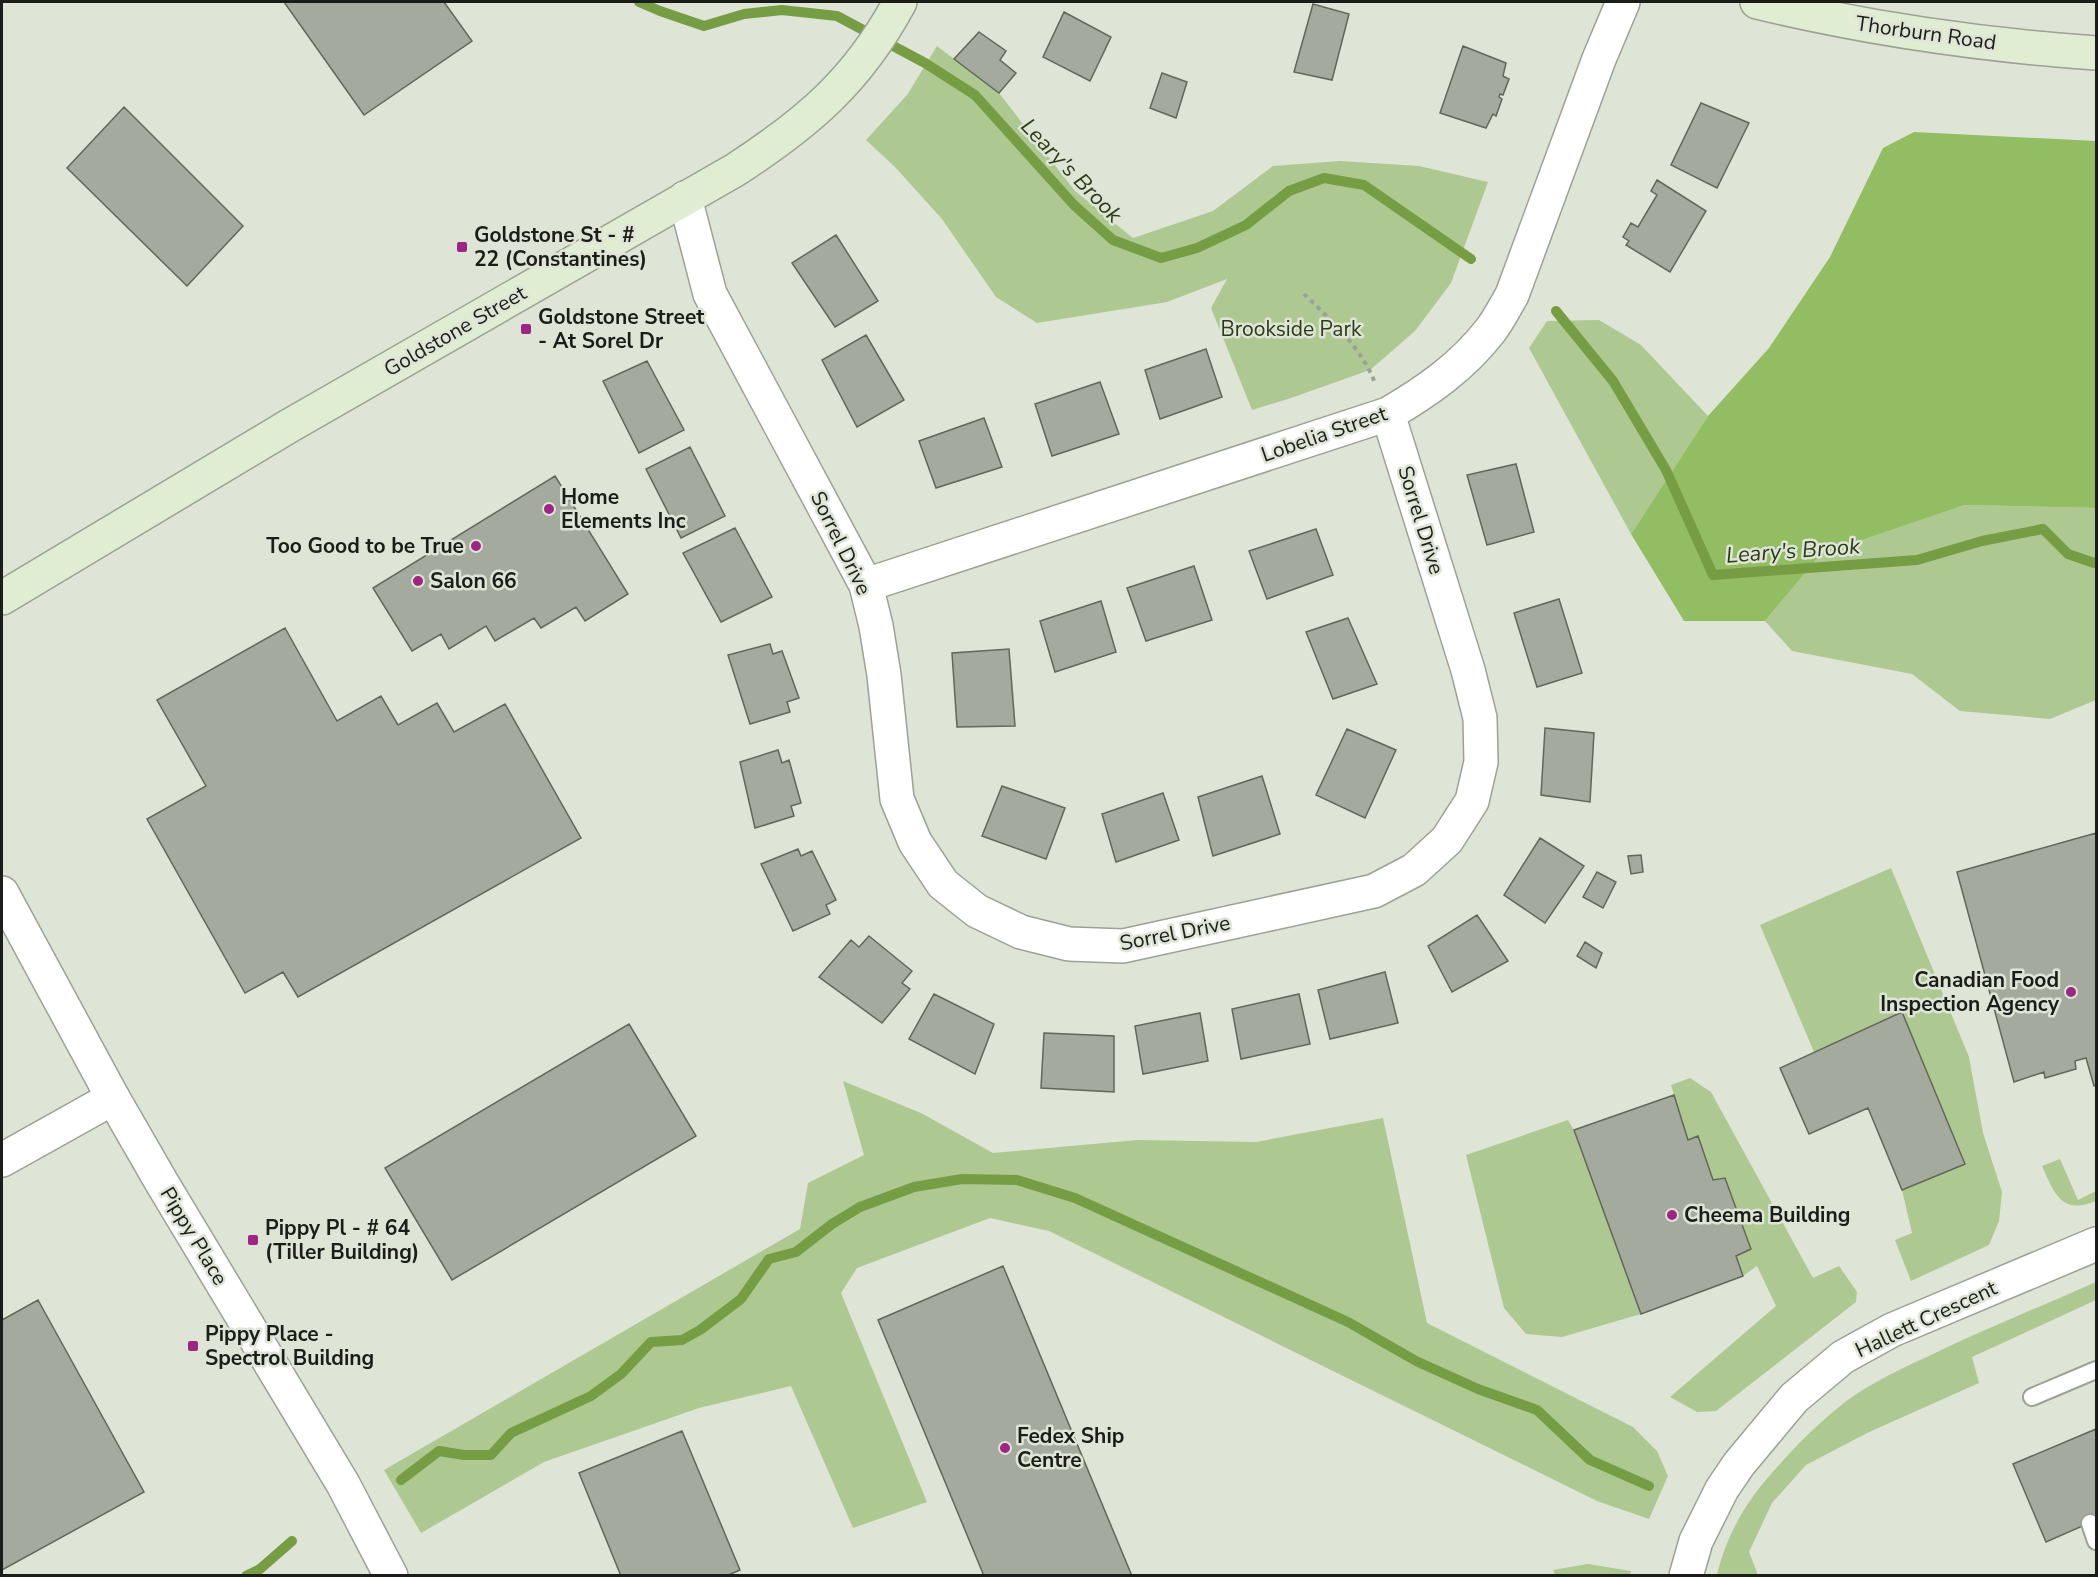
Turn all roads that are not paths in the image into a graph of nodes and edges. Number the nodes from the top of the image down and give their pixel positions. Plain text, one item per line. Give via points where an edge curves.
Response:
1 (1623, 2) edge
2 (1757, 2) edge
3 (894, 13) edge
4 (2097, 53) edge
5 (685, 198) junction
6 (1388, 414) junction
7 (866, 585) junction
8 (2, 598) edge
9 (2, 893) edge
10 (113, 1098) junction
11 (2, 1160) edge
12 (2097, 1244) edge
13 (2097, 1370) edge
14 (2031, 1397) dead end
15 (2090, 1523) dead end
16 (2097, 1541) edge
17 (391, 1575) edge
18 (1686, 1575) edge

1 - 6 street, Lobelia Street via 1512,295 1491,330 1461,363 1425,392
2 - 4 main road, Thorburn Road via 1893,30
3 - 5 main road, Goldstone Street via 863,61 822,107 780,141
5 - 7 street, Sorrel Drive via 710,294
5 - 8 main road, Goldstone Street via 289,426
6 - 7 street, Lobelia Street
6 - 7 street, Sorrel Drive via 1468,670 1480,718 1481,762 1472,801 1447,840 1414,870 1374,891 1123,946 1069,945 1021,932 977,910 943,884 915,842 897,799 884,675
9 - 10 street, Pippy Place
10 - 11 street
10 - 17 street, Pippy Place via 338,1475
12 - 18 street, Hallett Crescent via 1892,1330 1843,1357 1794,1398 1752,1446 1722,1489 1696,1541
13 - 14 lane
15 - 16 lane

